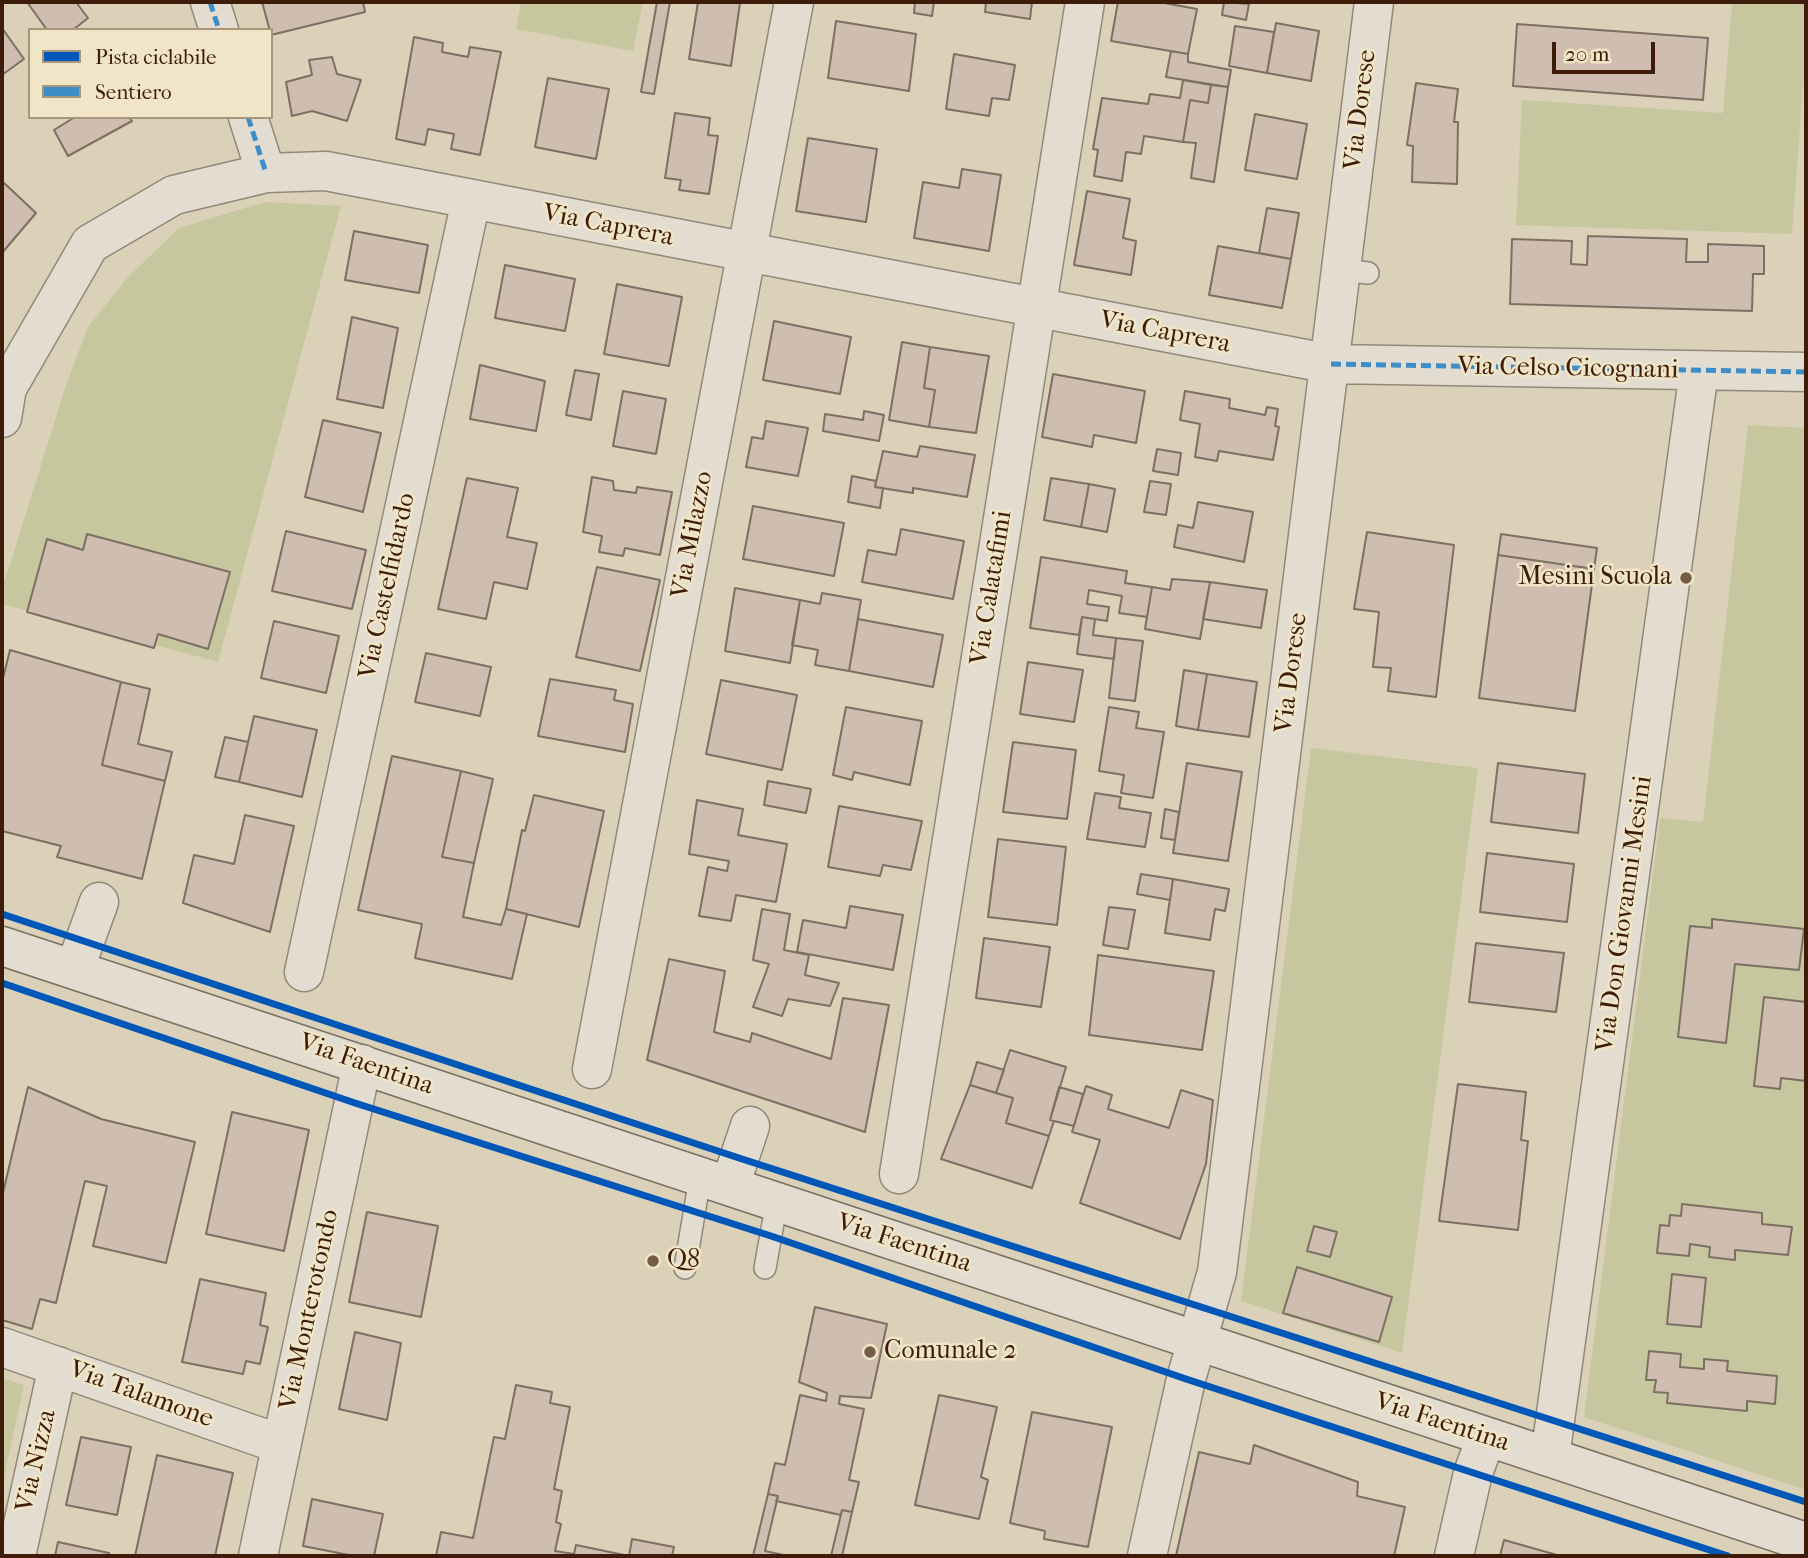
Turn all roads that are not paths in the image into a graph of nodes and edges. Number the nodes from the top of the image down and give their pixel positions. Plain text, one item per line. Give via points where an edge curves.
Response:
1 (210, 2) edge
2 (793, 2) edge
3 (1085, 2) edge
4 (1374, 2) edge
5 (218, 28) edge
6 (249, 119) edge
7 (266, 173) junction
8 (471, 200) junction
9 (746, 253) junction
10 (1036, 309) junction
11 (1331, 364) junction
12 (1699, 371) junction
13 (1806, 372) edge
14 (2, 418) edge
15 (99, 902) dead end
16 (2, 946) edge
17 (75, 968) junction
18 (304, 972) dead end
19 (362, 1064) junction
20 (592, 1069) dead end
21 (750, 1126) dead end
22 (900, 1174) dead end
23 (715, 1182) junction
24 (777, 1201) junction
25 (685, 1268) dead end
26 (765, 1268) dead end
27 (1196, 1341) junction
28 (2, 1348) edge
29 (58, 1366) junction
30 (1486, 1438) junction
31 (280, 1444) junction
32 (1550, 1457) junction
33 (1806, 1542) edge
34 (16, 1556) edge
35 (258, 1556) edge
36 (1147, 1556) edge
37 (1454, 1556) edge

1 - 5 street
2 - 9 street, Via Milazzo
3 - 10 street, Via Calatafimi
4 - 11 street, Via Dorese via 1355,271
6 - 7 street
7 - 8 street, Via Caprera via 326,171
7 - 14 street, Via Caprera via 174,195 90,244 7,388
8 - 9 street, Via Caprera
8 - 18 street, Via Castelfidardo
9 - 10 street, Via Caprera
9 - 20 street, Via Milazzo
10 - 11 street, Via Caprera
10 - 22 street, Via Calatafimi
11 - 12 street, Via Celso Cicognani
11 - 27 street, Via Dorese via 1217,1272
12 - 13 street, Via Celso Cicognani
12 - 32 street, Via Don Giovanni Mesini
15 - 17 street
16 - 17 street, Via Faentina
17 - 19 street, Via Faentina
19 - 23 street, Via Faentina
19 - 31 street, Via Monterotondo
21 - 23 street
23 - 24 street, Via Faentina
23 - 25 lane
24 - 26 lane
24 - 27 street, Via Faentina
27 - 30 street, Via Faentina
27 - 36 street, Via Dorese
28 - 29 street, Via Talamone
29 - 31 street, Via Talamone
29 - 34 street, Via Nizza
30 - 32 street, Via Faentina
30 - 37 street
31 - 35 street, Via Monterotondo
32 - 33 street, Via Faentina

